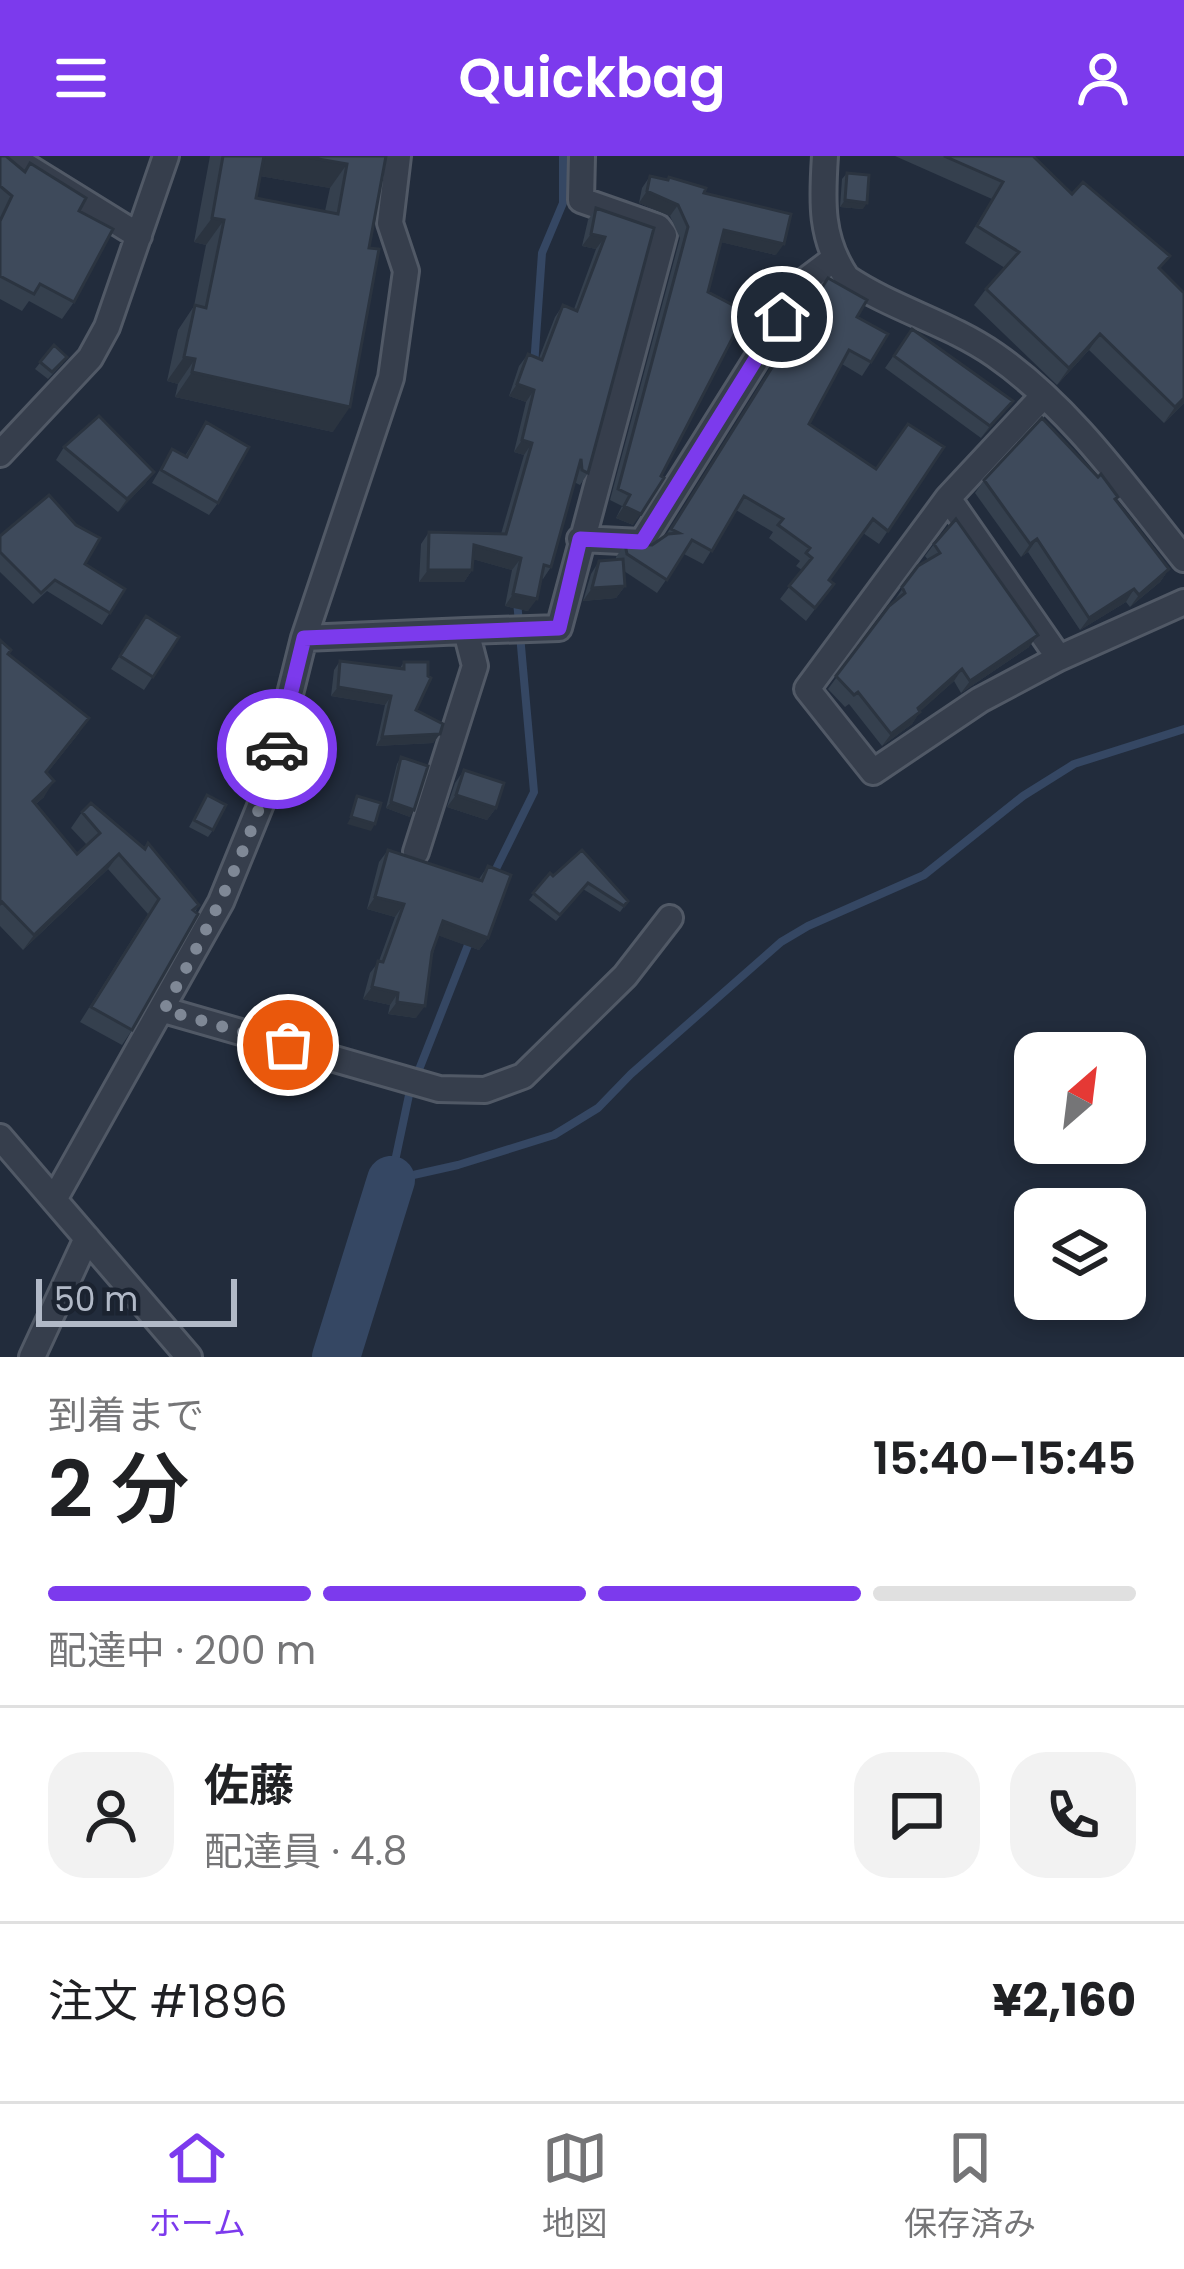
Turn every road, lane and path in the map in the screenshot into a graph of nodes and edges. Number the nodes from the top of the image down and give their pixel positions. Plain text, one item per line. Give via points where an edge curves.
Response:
1 (10, 156) edge
2 (166, 156) edge
3 (398, 156) edge
4 (582, 156) edge
5 (825, 156) edge
6 (139, 236) junction
7 (834, 260) junction
8 (1044, 395) junction
9 (0, 454) edge
10 (948, 497) junction
11 (580, 539) junction
12 (1184, 559) edge
13 (1184, 602) edge
14 (466, 631) junction
15 (304, 638) junction
16 (1059, 658) junction
17 (416, 852) dead end
18 (670, 918) dead end
19 (164, 1010) junction
20 (0, 1137) edge
21 (56, 1198) junction
22 (88, 1238) junction
23 (32, 1357) edge
24 (189, 1357) edge

1 - 6 street
2 - 6 street
3 - 15 street via 390,223 406,271 391,378
4 - 11 street via 581,200 664,235
5 - 7 street via 824,229
6 - 9 street via 90,358
7 - 8 street via 860,287 990,351
7 - 11 street via 806,280 642,542
8 - 10 street
8 - 12 street
10 - 16 street
10 - 16 street via 807,689 873,772
11 - 14 street via 559,628
13 - 16 street
14 - 15 street
14 - 17 street via 475,665
15 - 19 street via 266,794
18 - 19 street via 625,976 523,1076 485,1090 418,1083
19 - 21 street
20 - 21 street
21 - 22 street
22 - 23 street
22 - 24 street

